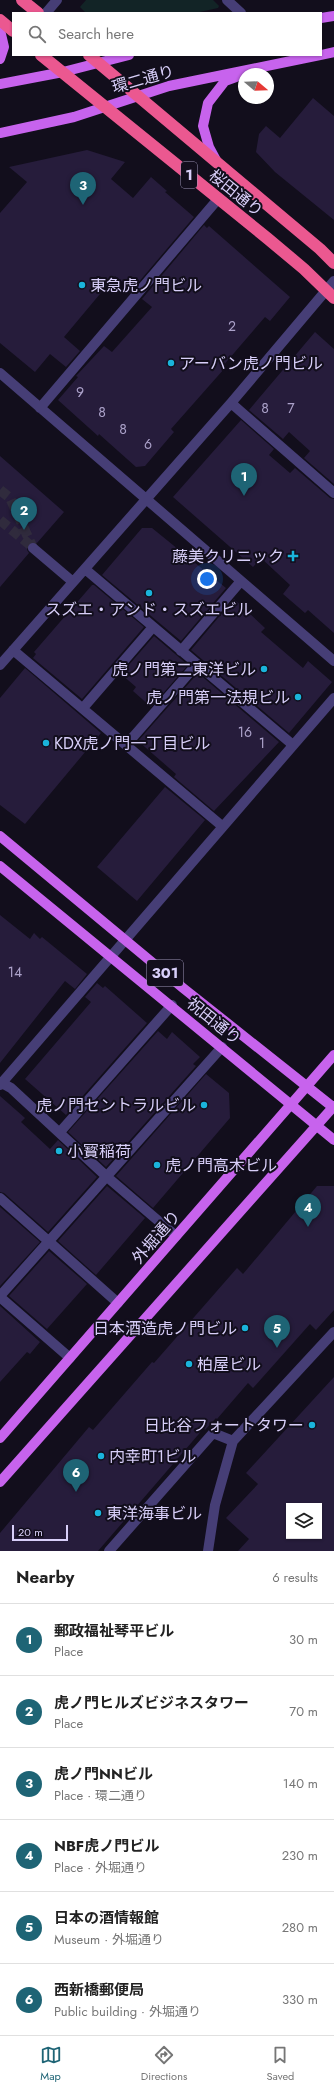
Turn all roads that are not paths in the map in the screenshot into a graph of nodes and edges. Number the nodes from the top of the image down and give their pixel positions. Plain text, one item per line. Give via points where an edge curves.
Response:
1 (22, 0) edge
2 (58, 0) edge
3 (227, 0) edge
4 (37, 12) edge
5 (47, 12) edge
6 (240, 12) edge
7 (334, 16) edge
8 (322, 18) edge
9 (0, 20) edge
10 (0, 30) edge
11 (12, 30) edge
12 (322, 55) edge
13 (334, 55) edge
14 (42, 56) edge
15 (120, 56) edge
16 (315, 56) edge
17 (0, 59) edge
18 (93, 59) edge
19 (275, 63) junction
20 (261, 68) edge
21 (62, 72) junction
22 (238, 76) edge
23 (0, 84) edge
24 (136, 95) junction
25 (105, 106) junction
26 (0, 133) edge
27 (219, 165) junction
28 (218, 199) junction
29 (334, 263) edge
30 (334, 281) edge
31 (330, 294) edge
32 (0, 374) edge
33 (232, 403) junction
34 (40, 408) junction
35 (334, 493) edge
36 (146, 500) junction
37 (33, 548) tunnel mouth
38 (84, 569) junction
39 (241, 581) junction
40 (73, 582) junction
41 (153, 627) junction
42 (13, 650) junction
43 (182, 651) junction
44 (334, 661) edge
45 (197, 664) junction
46 (0, 665) edge
47 (334, 698) edge
48 (83, 708) junction
49 (126, 745) junction
50 (293, 746) junction
51 (222, 826) junction
52 (0, 836) edge
53 (0, 866) edge
54 (125, 939) junction
55 (111, 956) junction
56 (172, 1006) junction
57 (222, 1047) junction
58 (334, 1056) edge
59 (0, 1084) edge
60 (307, 1086) junction
61 (292, 1104) junction
62 (334, 1107) edge
63 (316, 1126) junction
64 (60, 1132) junction
65 (334, 1140) edge
66 (106, 1176) junction
67 (0, 1198) edge
68 (176, 1236) junction
69 (48, 1241) junction
70 (0, 1296) edge
71 (118, 1302) junction
72 (334, 1332) edge
73 (70, 1358) junction
74 (0, 1437) edge
75 (233, 1441) junction
76 (0, 1482) edge
77 (109, 1551) edge
78 (208, 1551) edge

1 - 4 highway
2 - 5 street
3 - 6 street
7 - 8 main road
9 - 11 highway
10 - 17 main road via 4,47
12 - 13 main road, 環二通り
14 - 21 highway, 桜田通り / 1
15 - 18 main road, 環二通り
16 - 19 main road, 環二通り
18 - 21 main road, 環二通り
18 - 24 highway, 桜田通り / 1
19 - 20 main road
19 - 24 main road, 環二通り
21 - 23 main road, 環二通り
21 - 25 highway, 桜田通り / 1
22 - 27 main road via 225,81 208,103 203,126 209,147
24 - 25 main road, 環二通り
24 - 27 highway, 桜田通り / 1
25 - 26 main road, 環二通り via 74,117
25 - 28 highway, 桜田通り / 1
27 - 29 highway, 桜田通り / 1
28 - 31 highway, 桜田通り / 1 via 283,251
28 - 34 street
30 - 31 street
31 - 33 street
32 - 34 street
33 - 35 street
33 - 36 street
34 - 36 street
36 - 38 street
36 - 39 street
37 - 40 street
38 - 40 street
38 - 41 street
39 - 43 street
39 - 44 street
40 - 42 street
41 - 43 street
41 - 48 street
42 - 46 street
42 - 48 street
43 - 45 street
45 - 49 street
45 - 50 street
47 - 50 street
48 - 49 street
49 - 51 street
50 - 51 street
51 - 54 street
52 - 54 main road, 祝田通り / 301
53 - 55 main road, 祝田通り / 301
54 - 55 street
54 - 60 main road, 祝田通り / 301
55 - 56 main road, 祝田通り / 301
55 - 59 street
56 - 57 main road, 祝田通り / 301
56 - 64 street
57 - 61 main road, 祝田通り / 301
57 - 66 street
58 - 60 main road, 外堀通り
59 - 64 street via 11,1088
60 - 61 main road, 外堀通り
60 - 62 main road, 祝田通り / 301
61 - 63 main road, 祝田通り / 301
61 - 68 main road, 外堀通り
62 - 63 main road
63 - 65 main road, 祝田通り / 301
63 - 76 main road
64 - 66 street
66 - 68 street
66 - 69 street
67 - 69 street
68 - 71 main road, 外堀通り
69 - 70 street
69 - 71 street
70 - 73 street
71 - 73 main road, 外堀通り
72 - 75 street
73 - 74 main road, 外堀通り
75 - 77 street via 213,1433
75 - 78 street via 215,1505

